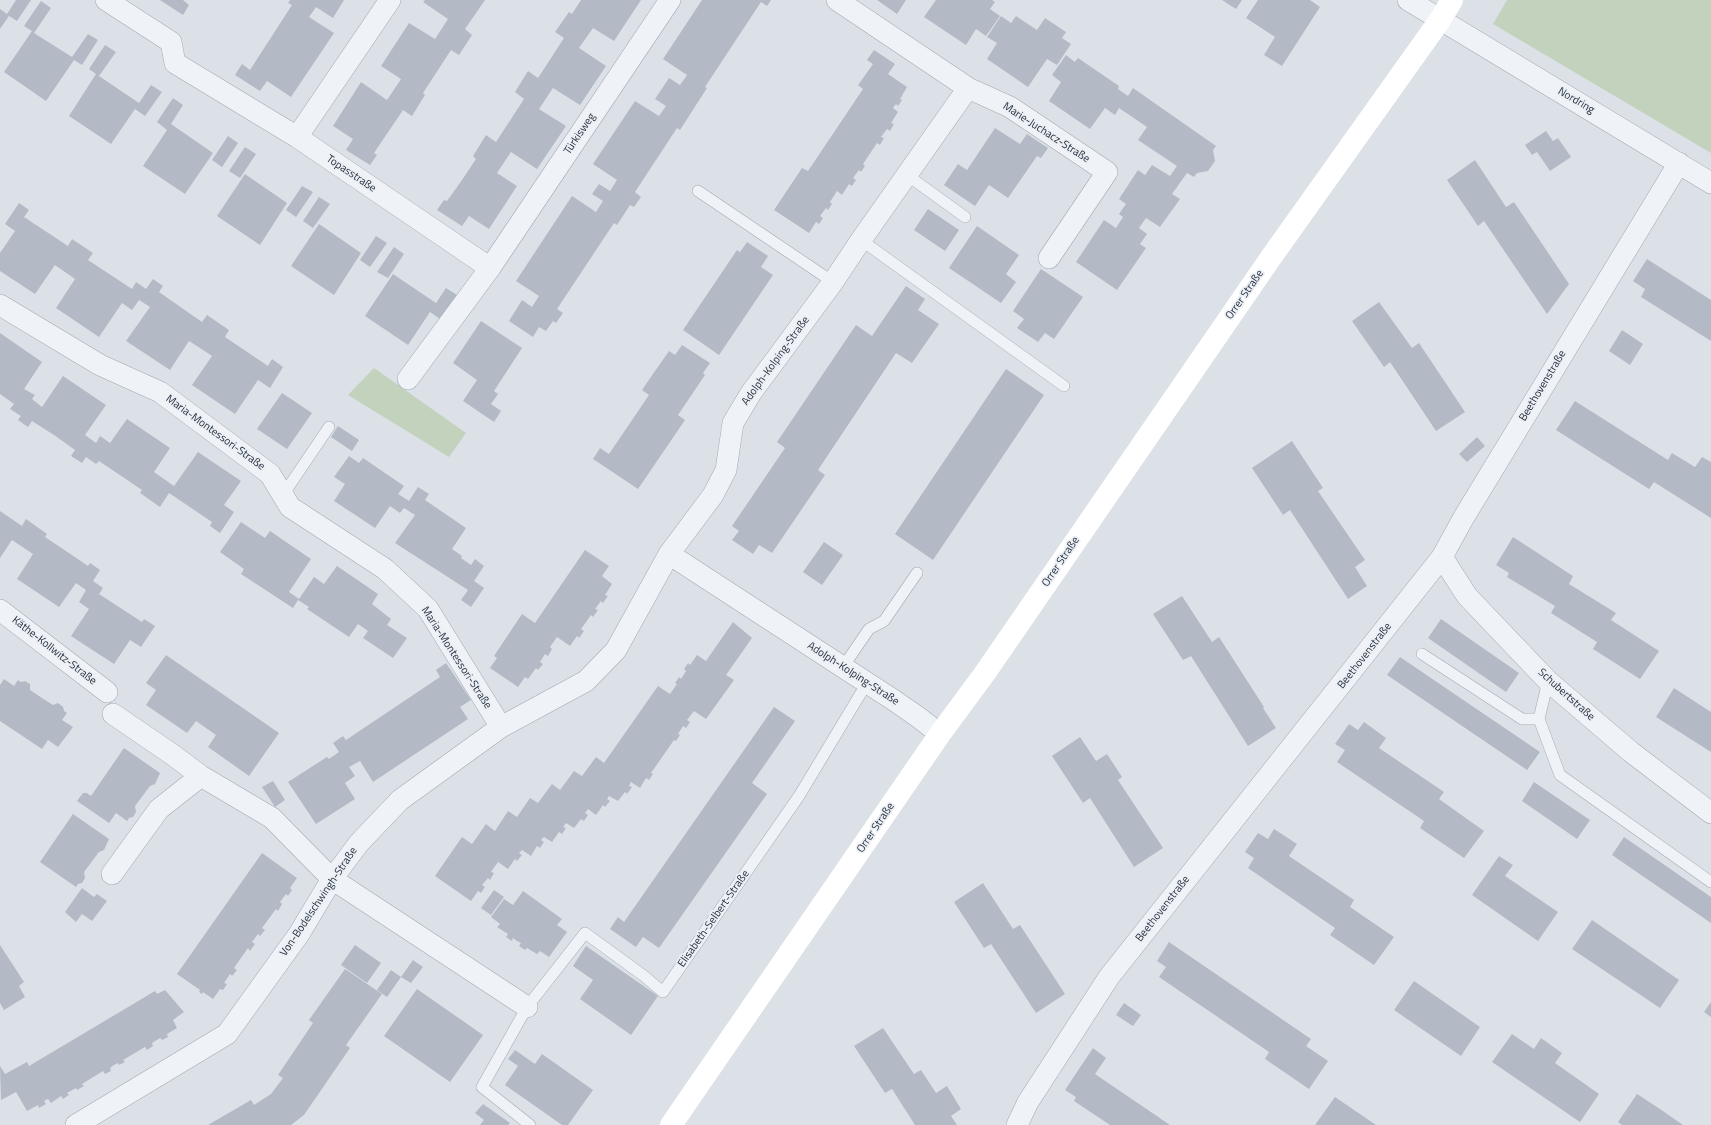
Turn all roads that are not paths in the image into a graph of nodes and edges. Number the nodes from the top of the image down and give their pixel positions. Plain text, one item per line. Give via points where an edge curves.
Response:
1 (106, 0) edge
2 (390, 0) edge
3 (670, 0) edge
4 (837, 0) edge
5 (1408, 0) edge
6 (1452, 0) edge
7 (1440, 20) junction
8 (968, 88) junction
9 (297, 137) junction
10 (1679, 163) junction
11 (907, 175) junction
12 (1711, 183) edge
13 (698, 191) dead end
14 (965, 216) dead end
15 (861, 240) junction
16 (1048, 258) dead end
17 (490, 268) junction
18 (833, 282) junction
19 (0, 305) edge
20 (408, 379) dead end
21 (1064, 386) dead end
22 (329, 427) dead end
23 (283, 495) junction
24 (669, 554) junction
25 (1442, 557) junction
26 (917, 573) dead end
27 (0, 610) edge
28 (1422, 654) dead end
29 (843, 667) junction
30 (1548, 681) junction
31 (867, 683) junction
32 (107, 692) dead end
33 (113, 714) dead end
34 (1540, 719) junction
35 (501, 727) junction
36 (940, 734) junction
37 (201, 776) junction
38 (1711, 813) edge
39 (112, 874) dead end
40 (332, 879) junction
41 (1711, 882) edge
42 (527, 1008) junction
43 (76, 1125) edge
44 (530, 1125) edge
45 (671, 1125) edge
46 (1017, 1125) edge

1 - 9 street, Topasstraße via 171,42 175,63
2 - 9 street
3 - 17 street, Türkisweg
4 - 8 street, Marie-Juchacz-Straße
5 - 7 street, Nordring
6 - 7 street, Orrer Straße
7 - 10 street, Nordring
7 - 36 street, Orrer Straße via 1267,262 985,673
8 - 11 street, Adolph-Kolping-Straße
8 - 16 street, Marie-Juchacz-Straße via 1010,107 1107,172
9 - 17 street, Topasstraße
10 - 12 street, Nordring
10 - 25 street, Beethovenstraße
11 - 14 lane
11 - 15 street, Adolph-Kolping-Straße
13 - 18 lane
15 - 18 street, Adolph-Kolping-Straße
15 - 21 lane
17 - 20 street
18 - 24 street, Adolph-Kolping-Straße via 751,393 733,423 726,470 713,495
19 - 23 street, Maria-Montessori-Straße via 100,365 160,392 270,474
22 - 23 lane
23 - 35 street, Maria-Montessori-Straße via 290,507 385,568 428,609
24 - 29 street, Adolph-Kolping-Straße
24 - 35 street, Von-Bodelschwingh-Straße via 616,650 586,681
25 - 30 street, Schubertstraße via 1467,596
25 - 46 street, Beethovenstraße via 1109,977 1028,1102
26 - 29 lane via 884,621 869,629
27 - 32 street, Käthe-Kollwitz-Straße
28 - 34 lane via 1522,719
29 - 31 street, Adolph-Kolping-Straße
30 - 34 lane
30 - 38 street, Schubertstraße via 1632,752
31 - 36 street, Adolph-Kolping-Straße
31 - 42 lane, Elisabeth-Selbert-Straße via 799,796 664,992 585,933
33 - 37 street
34 - 41 lane via 1560,775
35 - 40 street, Von-Bodelschwingh-Straße via 400,800 359,842
36 - 45 street, Orrer Straße
37 - 39 street via 159,809
37 - 40 street via 272,818
40 - 42 street
40 - 43 street, Von-Bodelschwingh-Straße via 299,934 227,1034
42 - 44 lane, Elisabeth-Selbert-Straße via 482,1087

